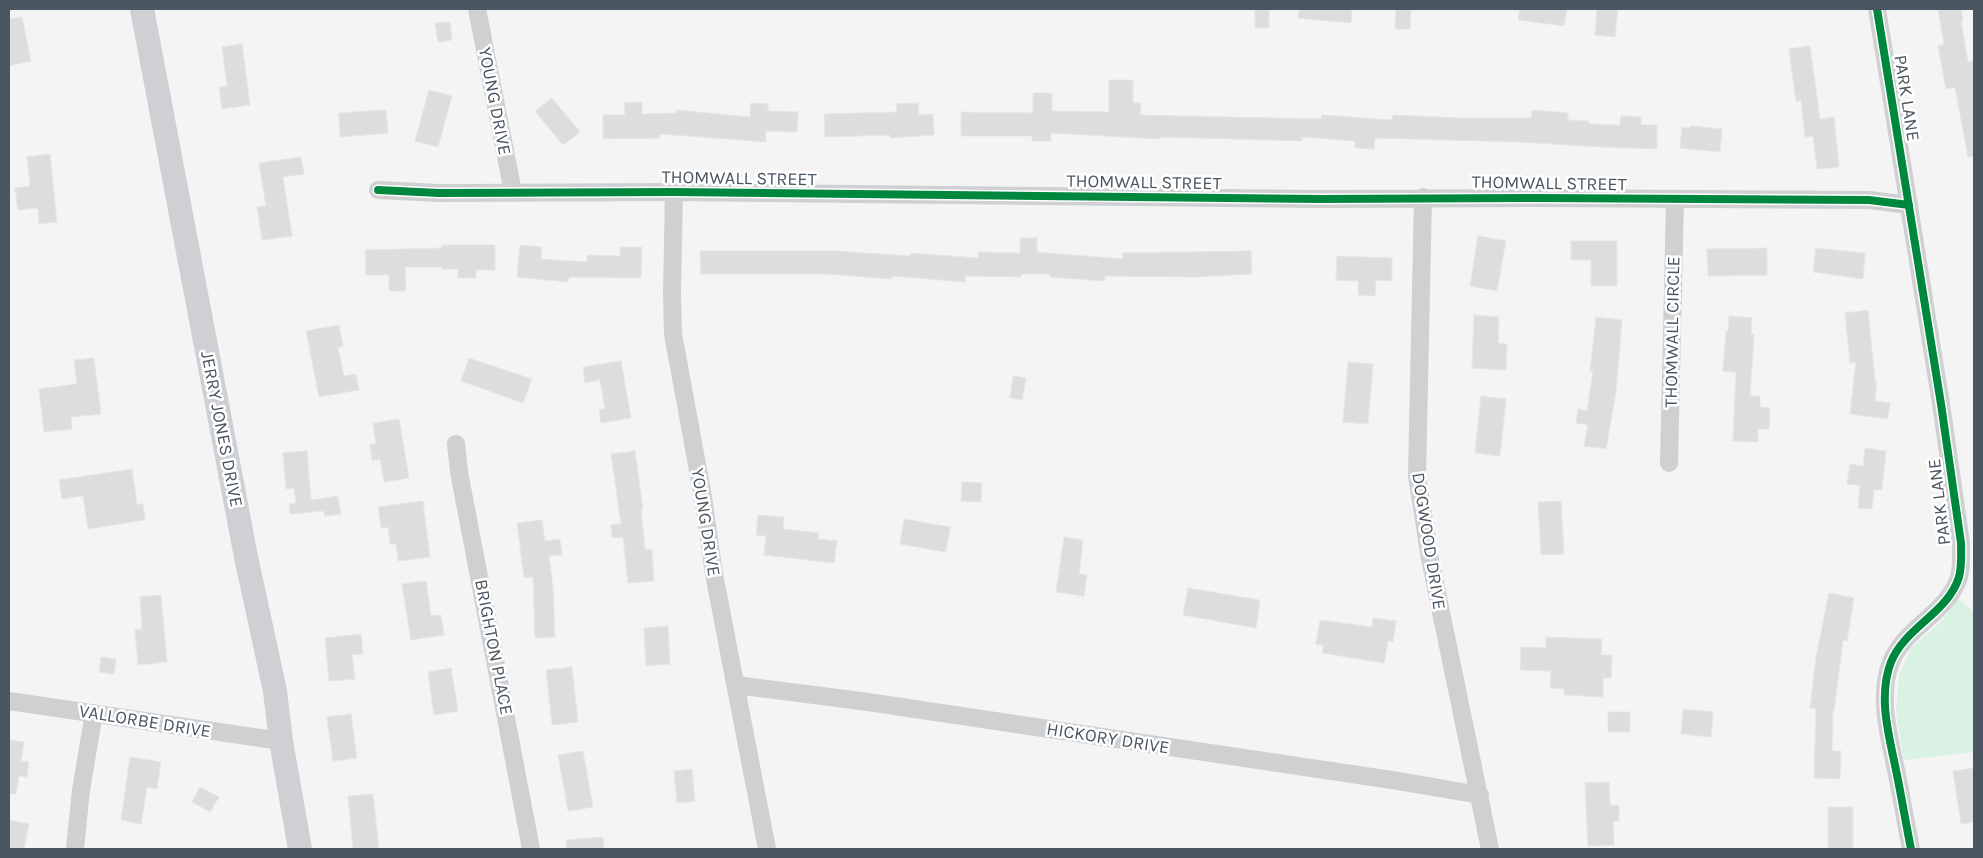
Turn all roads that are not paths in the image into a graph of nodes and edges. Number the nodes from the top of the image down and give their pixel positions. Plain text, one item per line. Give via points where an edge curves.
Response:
1 (142, 9) edge
2 (477, 9) edge
3 (1877, 9) edge
4 (378, 190) dead end
5 (512, 192) junction
6 (674, 192) junction
7 (1424, 197) junction
8 (1675, 200) junction
9 (1909, 205) junction
10 (456, 444) dead end
11 (1669, 463) dead end
12 (736, 685) junction
13 (9, 701) edge
14 (94, 713) junction
15 (281, 742) junction
16 (1480, 795) junction
17 (74, 849) edge
18 (300, 849) edge
19 (531, 849) edge
20 (767, 849) edge
21 (1490, 849) edge
22 (1911, 849) edge

1 - 15 main road, JERRY JONES DRIVE via 275,691
2 - 5 street, YOUNG DRIVE
3 - 9 street, PARK LANE
4 - 5 street, THOMWALL STREET
5 - 6 street, THOMWALL STREET
6 - 7 street, THOMWALL STREET via 1321,199
6 - 12 street, YOUNG DRIVE via 673,334
7 - 8 street, THOMWALL STREET
7 - 16 street, DOGWOOD DRIVE via 1417,476 1430,559
8 - 9 street, THOMWALL STREET via 1869,200
8 - 11 street, THOMWALL CIRCLE
9 - 22 street, PARK LANE via 1957,506 1961,566 1951,594 1901,645 1886,680 1885,714
10 - 19 street, BRIGHTON PLACE
12 - 16 street, HICKORY DRIVE via 861,700
12 - 20 street, YOUNG DRIVE
13 - 14 street, VALLORBE DRIVE
14 - 15 street, VALLORBE DRIVE
14 - 17 street
15 - 18 main road, JERRY JONES DRIVE
16 - 21 street, DOGWOOD DRIVE

